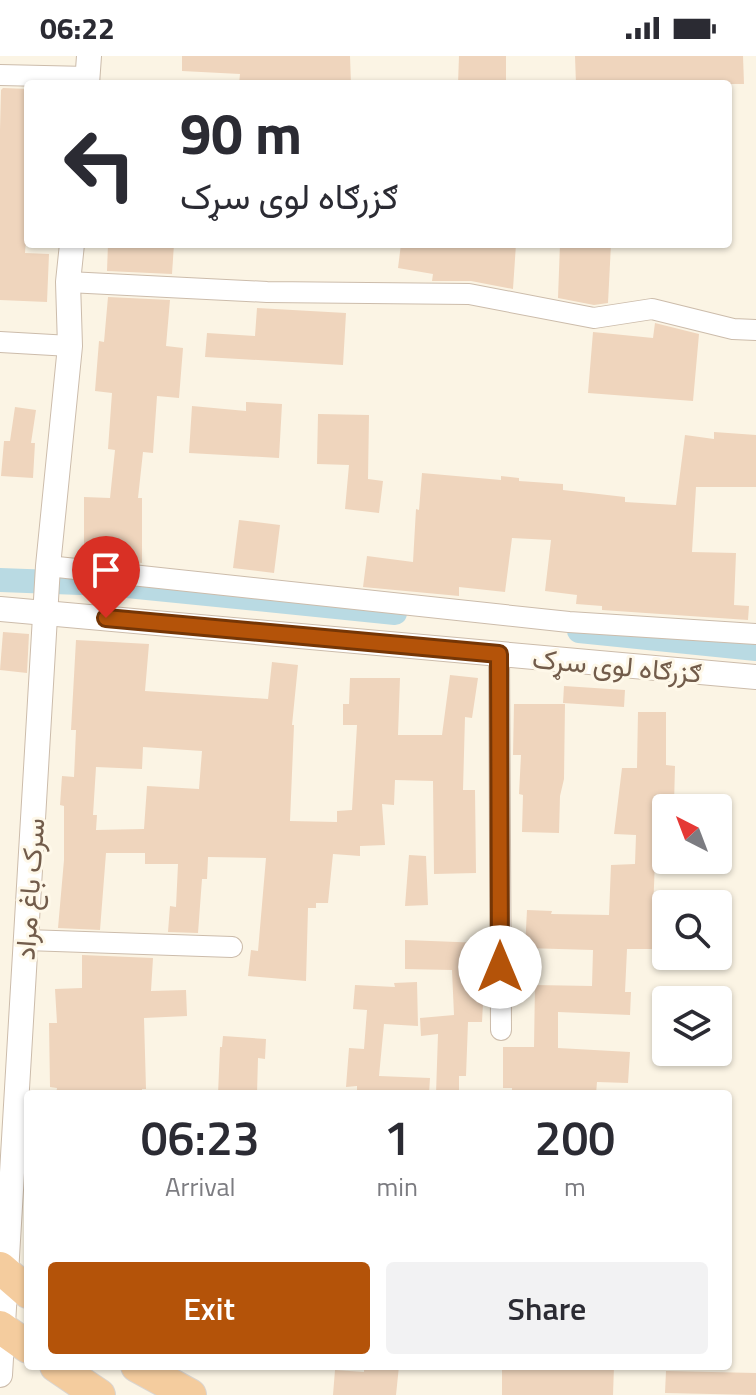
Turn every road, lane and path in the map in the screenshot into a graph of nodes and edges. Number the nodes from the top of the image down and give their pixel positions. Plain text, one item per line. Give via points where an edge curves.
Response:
1 (88, 72) edge
2 (0, 75) edge
3 (72, 248) edge
4 (68, 282) junction
5 (756, 330) edge
6 (0, 342) edge
7 (70, 346) junction
8 (48, 566) junction
9 (47, 603) junction
10 (0, 609) edge
11 (756, 634) edge
12 (499, 654) junction
13 (756, 677) edge
14 (26, 940) junction
15 (232, 947) dead end
16 (501, 1030) dead end
17 (11, 1278) edge
18 (10, 1334) edge
19 (62, 1370) edge
20 (144, 1370) edge
21 (0, 1375) edge
22 (99, 1395) edge
23 (190, 1395) edge

1 - 2 street
3 - 4 street, سرک باغ مراد
4 - 5 street via 267,292 469,294 594,318 652,309
4 - 7 street, سرک باغ مراد
6 - 7 street
7 - 8 street, سرک باغ مراد
8 - 9 street, سرک باغ مراد
8 - 11 street via 569,622
9 - 10 street, ګزرګاه لوی سړک
9 - 12 street, ګزرګاه لوی سړک
9 - 14 street, سرک باغ مراد
12 - 13 street, ګزرګاه لوی سړک
12 - 16 street
14 - 15 street
14 - 17 street, سرک باغ مراد
17 - 18 street, سرک باغ مراد
18 - 21 street, سرک باغ مراد
19 - 22 highway
20 - 23 highway

